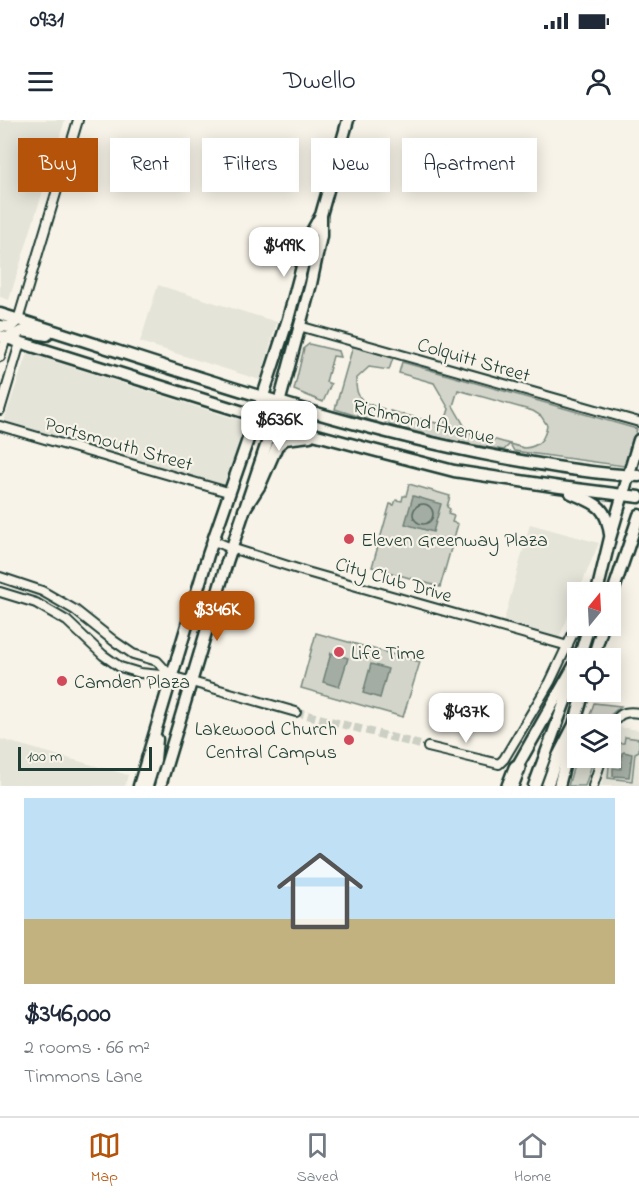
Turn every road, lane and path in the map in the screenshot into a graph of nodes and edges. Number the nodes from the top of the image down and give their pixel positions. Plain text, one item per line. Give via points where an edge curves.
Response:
1 (78, 120) edge
2 (348, 120) edge
3 (321, 215) junction
4 (298, 282) junction
5 (310, 284) junction
6 (0, 314) edge
7 (18, 320) junction
8 (0, 326) edge
9 (299, 326) junction
10 (68, 335) junction
11 (3, 337) edge
12 (20, 342) junction
13 (0, 357) edge
14 (263, 396) junction
15 (280, 401) junction
16 (0, 410) edge
17 (255, 416) junction
18 (274, 422) junction
19 (639, 422) edge
20 (0, 426) edge
21 (317, 435) junction
22 (639, 440) edge
23 (456, 449) junction
24 (454, 471) junction
25 (634, 476) edge
26 (560, 488) junction
27 (228, 492) junction
28 (624, 496) junction
29 (639, 497) edge
30 (244, 510) junction
31 (639, 515) edge
32 (610, 538) junction
33 (212, 540) junction
34 (231, 548) junction
35 (603, 568) junction
36 (0, 577) edge
37 (597, 582) edge
38 (600, 582) edge
39 (616, 582) edge
40 (0, 592) edge
41 (572, 636) edge
42 (568, 646) junction
43 (171, 676) junction
44 (567, 678) edge
45 (190, 681) junction
46 (567, 699) edge
47 (296, 712) tunnel mouth
48 (639, 712) edge
49 (621, 715) edge
50 (158, 721) junction
51 (567, 739) edge
52 (428, 747) tunnel mouth
53 (567, 753) edge
54 (517, 768) joint
55 (599, 768) edge
56 (139, 786) edge
57 (147, 786) edge
58 (160, 786) edge
59 (509, 786) edge
60 (534, 786) edge
61 (547, 786) edge
62 (559, 786) edge
63 (593, 786) edge

1 - 7 street
2 - 3 main road
3 - 4 main road via 311,233
3 - 5 main road via 321,236
4 - 5 main road
4 - 14 main road
5 - 9 main road
6 - 7 main road, Richmond Avenue
7 - 8 main road via 10,327
7 - 10 main road, Richmond Avenue
9 - 15 main road
9 - 19 street, Colquitt Street
10 - 11 main road via 23,331
10 - 14 main road, Richmond Avenue
11 - 12 main road, Richmond Avenue
11 - 13 street
12 - 16 street
12 - 17 main road, Richmond Avenue
14 - 15 main road, Richmond Avenue
14 - 17 main road
15 - 18 main road
15 - 23 main road, Richmond Avenue
17 - 18 main road, Richmond Avenue
17 - 27 main road
18 - 21 main road, Richmond Avenue
18 - 30 main road
20 - 27 street, Portsmouth Street
21 - 24 main road, Richmond Avenue
21 - 30 main road via 285,439 277,446 260,486
22 - 25 main road
23 - 24 main road
23 - 25 main road, Richmond Avenue via 541,465
24 - 26 main road, Richmond Avenue
25 - 28 main road
26 - 28 main road, Richmond Avenue
26 - 32 main road via 601,508 607,516
27 - 33 main road
28 - 29 main road, Richmond Avenue
28 - 32 main road
30 - 34 main road
31 - 39 main road
32 - 35 main road
33 - 34 street, City Club Drive
33 - 43 main road
34 - 42 street, City Club Drive
34 - 45 main road
35 - 37 street
35 - 38 main road
36 - 43 street via 42,591 75,610 133,654 157,661
40 - 43 street via 36,603 67,621 120,667
41 - 42 street
42 - 52 street via 499,765
43 - 45 street
43 - 50 main road
44 - 54 main road
45 - 47 street
45 - 58 main road
46 - 60 main road
48 - 49 street
50 - 56 main road
50 - 57 main road via 157,748
51 - 61 main road
53 - 62 main road
54 - 59 highway
55 - 63 street

